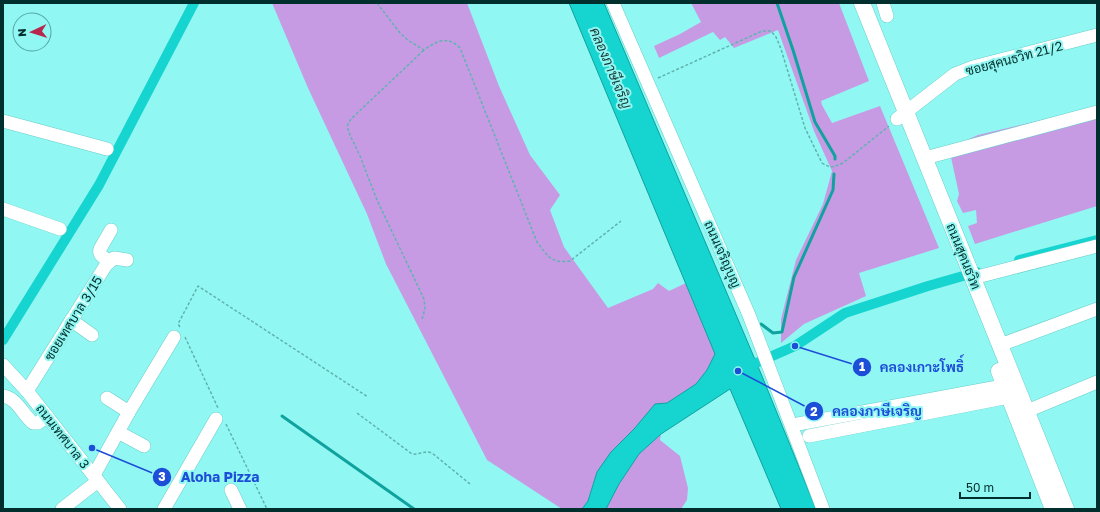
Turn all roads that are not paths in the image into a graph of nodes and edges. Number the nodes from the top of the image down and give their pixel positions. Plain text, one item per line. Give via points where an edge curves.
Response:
1 (613, 3) edge
2 (850, 3) edge
3 (862, 3) edge
4 (883, 3) edge
5 (887, 16) dead end
6 (1097, 35) edge
7 (1097, 112) edge
8 (902, 115) junction
9 (3, 120) edge
10 (107, 149) dead end
11 (925, 158) junction
12 (3, 209) edge
13 (60, 228) dead end
14 (111, 230) dead end
15 (1097, 246) edge
16 (127, 260) dead end
17 (110, 261) junction
18 (973, 278) junction
19 (1097, 309) edge
20 (71, 320) junction
21 (92, 335) dead end
22 (174, 337) dead end
23 (1000, 345) junction
24 (3, 365) edge
25 (1097, 382) edge
26 (1010, 389) junction
27 (27, 391) junction
28 (3, 396) edge
29 (107, 398) dead end
30 (1027, 411) junction
31 (129, 412) junction
32 (47, 416) junction
33 (220, 417) road end
34 (798, 424) dead end
35 (118, 432) junction
36 (809, 436) dead end
37 (144, 446) dead end
38 (96, 478) junction
39 (231, 490) dead end
40 (62, 509) edge
41 (120, 509) edge
42 (164, 509) edge
43 (240, 509) edge
44 (823, 509) edge
45 (1053, 509) edge
46 (1066, 509) edge

1 - 44 street, ถนนเจริญบุญ via 749,315
2 - 8 main road, ถนนสุคนธวิท
3 - 8 main road, ถนนสุคนธวิท
4 - 5 street
6 - 8 street, ซอยสุคนธวิท 21/2 via 955,74
7 - 11 street
8 - 11 main road, ถนนสุคนธวิท
8 - 26 main road, ถนนสุคนธวิท
9 - 10 street
11 - 18 main road, ถนนสุคนธวิท
12 - 13 street
14 - 17 street via 99,251
15 - 18 street
16 - 17 street, ซอยเทศบาล 3/15 via 116,258
17 - 20 street, ซอยเทศบาล 3/15
18 - 23 main road, ถนนสุคนธวิท
19 - 23 street
20 - 21 street
20 - 27 street, ซอยเทศบาล 3/15
22 - 31 street
23 - 26 main road, ถนนสุคนธวิท
24 - 27 street, ถนนเทศบาล 3
25 - 30 street
26 - 30 main road, ถนนสุคนธวิท
26 - 34 street
26 - 36 street
26 - 45 main road, ถนนสุคนธวิท
27 - 32 street, ถนนเทศบาล 3
28 - 32 street via 14,401 33,423 38,423
29 - 31 street
30 - 46 main road, ถนนสุคนธวิท
31 - 35 street
32 - 38 street, ถนนเทศบาล 3
33 - 42 street
35 - 37 street
35 - 38 street
38 - 40 street
38 - 41 street, ถนนเทศบาล 3
39 - 43 street

